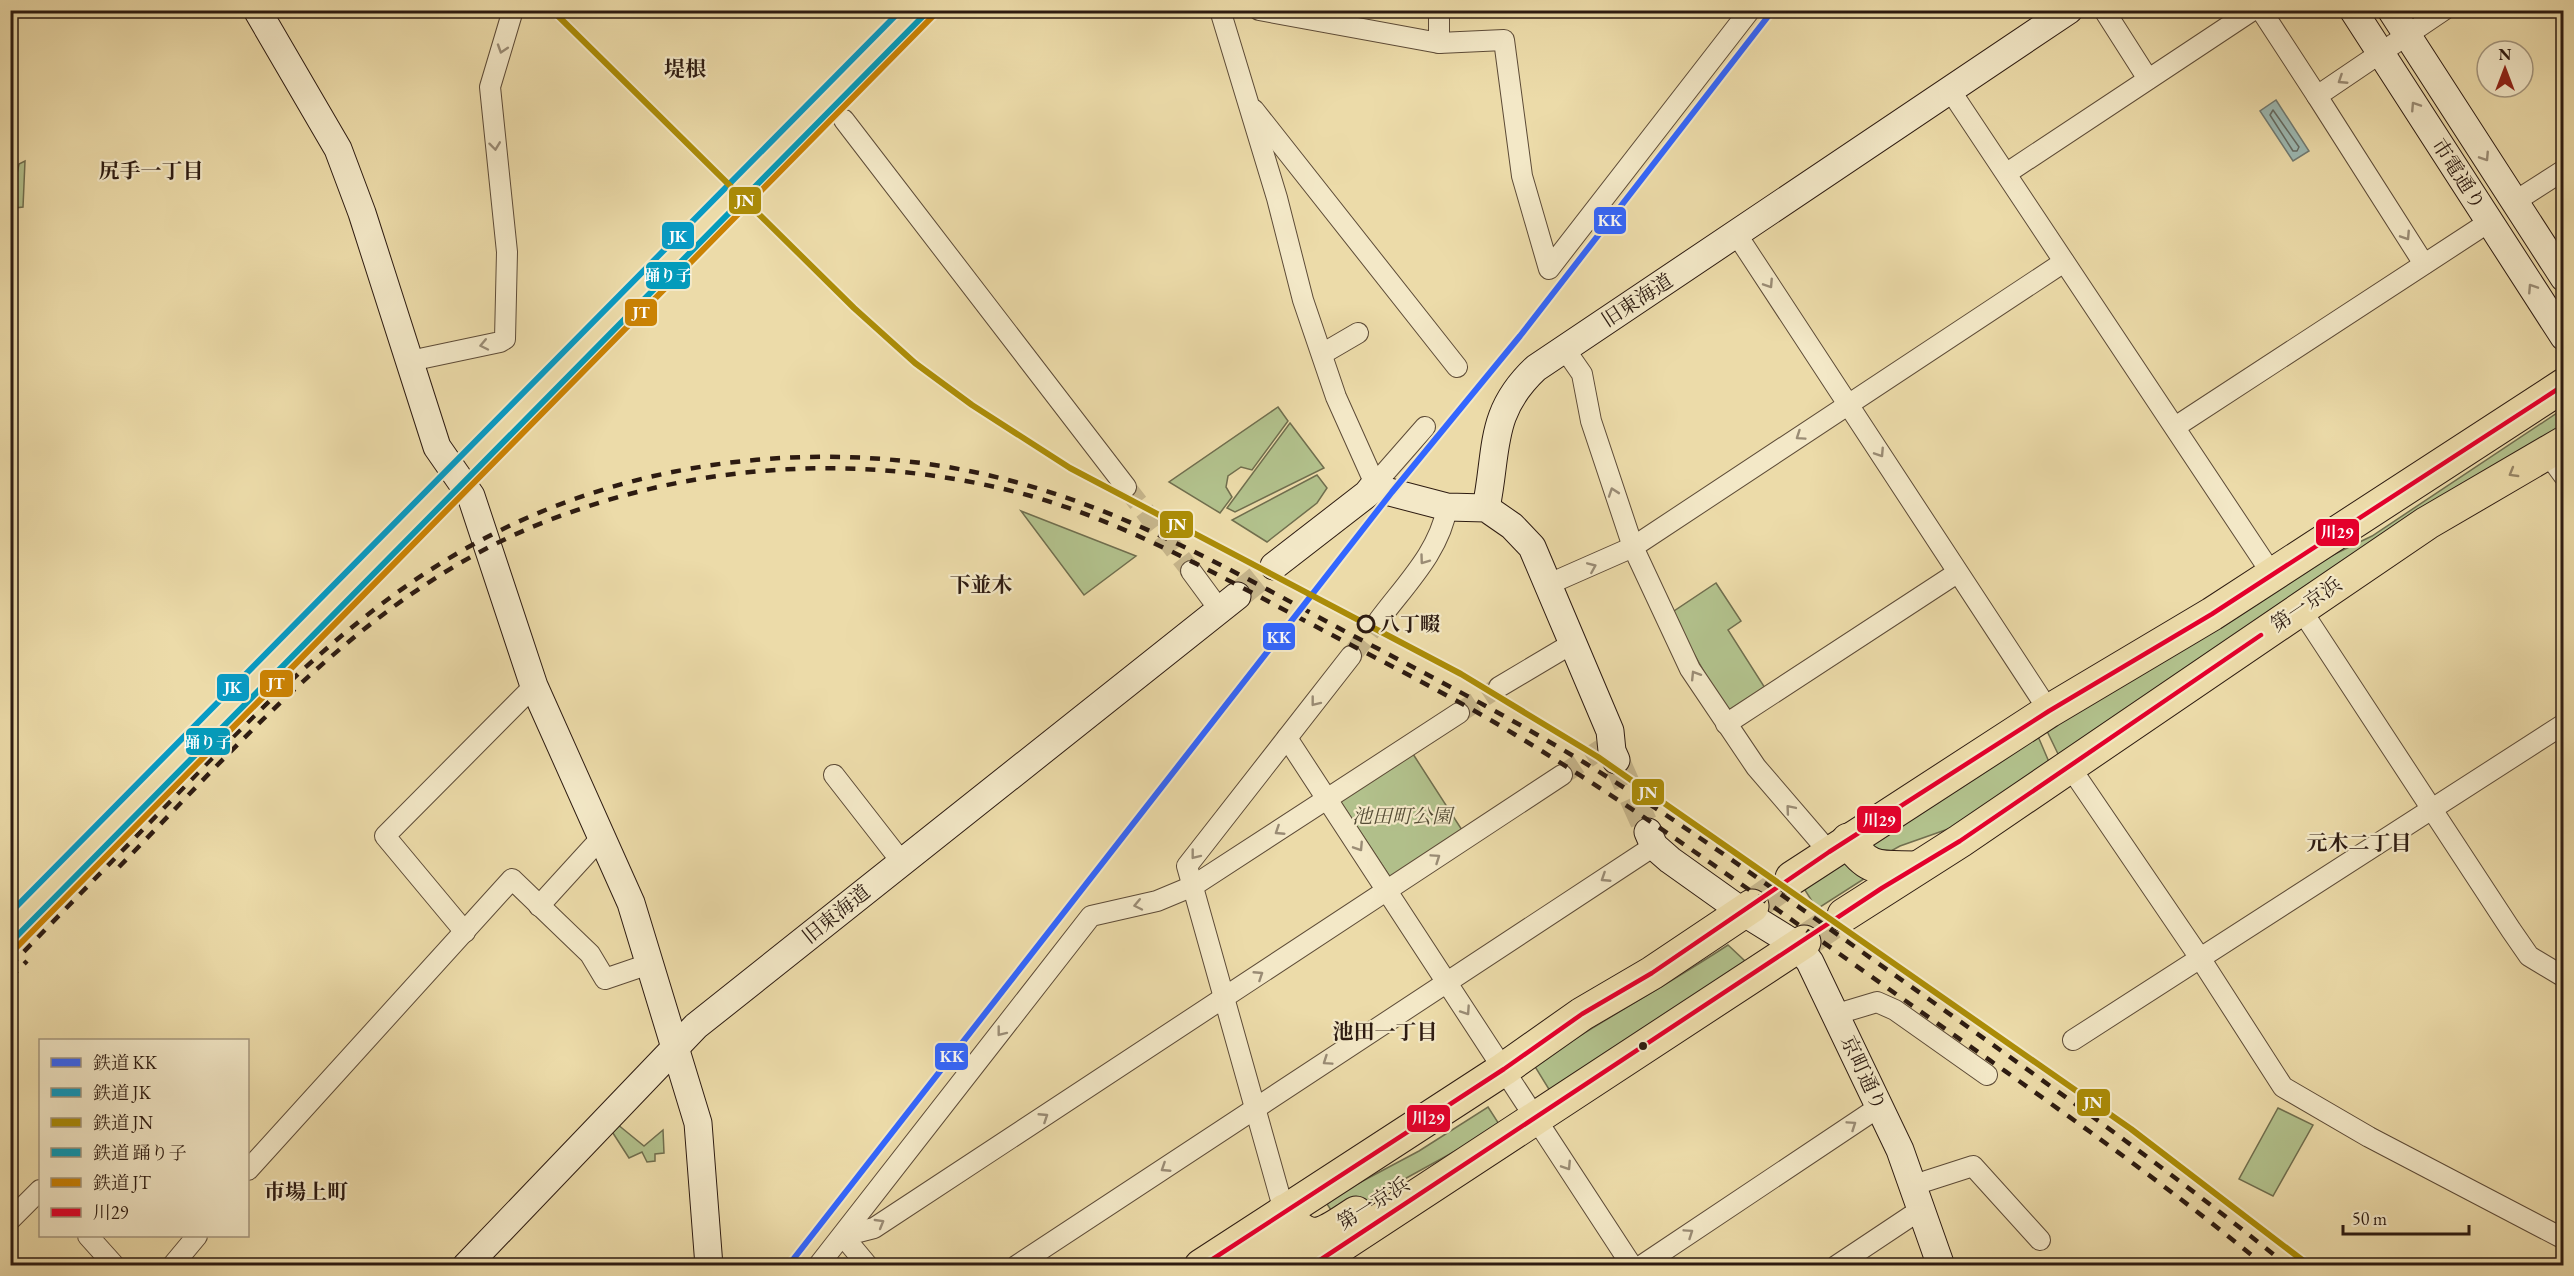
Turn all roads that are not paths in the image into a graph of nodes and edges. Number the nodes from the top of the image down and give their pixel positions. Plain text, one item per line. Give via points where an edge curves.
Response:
1 (257, 10) edge
2 (513, 10) edge
3 (1220, 10) edge
4 (1259, 10) edge
5 (1439, 10) edge
6 (1750, 10) edge
7 (2069, 10) edge
8 (2104, 10) edge
9 (2253, 10) edge
10 (2261, 10) edge
11 (2354, 10) edge
12 (2391, 10) edge
13 (2444, 10) edge
14 (2408, 37) junction
15 (1439, 43) junction
16 (2382, 54) junction
17 (2148, 79) junction
18 (1950, 90) junction
19 (2317, 96) junction
20 (1246, 100) junction
21 (844, 120) dead end
22 (2564, 170) edge
23 (2007, 173) junction
24 (2514, 202) junction
25 (2489, 222) junction
26 (1737, 235) junction
27 (2064, 262) junction
28 (2424, 264) junction
29 (2564, 278) edge
30 (1358, 333) dead end
31 (2564, 337) edge
32 (1564, 348) junction
33 (1322, 354) junction
34 (411, 361) junction
35 (1457, 367) dead end
36 (2564, 385) edge
37 (1848, 404) junction
38 (1425, 427) dead end
39 (2175, 427) junction
40 (2558, 457) edge
41 (1375, 484) junction
42 (1126, 487) tunnel mouth
43 (1447, 507) junction
44 (1486, 508) junction
45 (1633, 548) junction
46 (1274, 566) tunnel mouth
47 (1191, 571) tunnel mouth
48 (1957, 573) junction
49 (2272, 574) junction
50 (1549, 584) junction
51 (1228, 602) joint
52 (2300, 608) junction
53 (1379, 620) tunnel mouth
54 (1573, 643) junction
55 (1351, 656) tunnel mouth
56 (534, 686) junction
57 (1499, 687) tunnel mouth
58 (2049, 711) junction
59 (1459, 713) tunnel mouth
60 (1726, 724) junction
61 (2564, 724) edge
62 (1287, 738) junction
63 (1610, 751) tunnel mouth
64 (2070, 767) junction
65 (834, 775) dead end
66 (1562, 775) tunnel mouth
67 (1327, 798) junction
68 (2431, 811) junction
69 (601, 838) junction
70 (1651, 839) joint
71 (1839, 846) junction
72 (901, 861) junction
73 (1915, 868) junction
74 (1792, 878) tunnel mouth
75 (1193, 886) junction
76 (1388, 891) junction
77 (539, 906) junction
78 (1748, 909) junction
79 (1844, 915) tunnel mouth
80 (465, 932) junction
81 (1801, 944) junction
82 (2200, 958) junction
83 (650, 964) junction
84 (2564, 977) edge
85 (1446, 982) junction
86 (1224, 999) junction
87 (1837, 1014) junction
88 (2073, 1040) dead end
89 (674, 1050) junction
90 (1504, 1069) junction
91 (1987, 1075) dead end
92 (1879, 1107) junction
93 (1255, 1109) junction
94 (1535, 1117) junction
95 (249, 1169) edge
96 (39, 1191) edge
97 (1919, 1196) junction
98 (10, 1220) edge
99 (843, 1236) junction
100 (89, 1237) edge
101 (196, 1237) edge
102 (2564, 1239) edge
103 (2040, 1240) dead end
104 (1296, 1252) edge
105 (115, 1266) edge
106 (172, 1266) edge
107 (466, 1266) edge
108 (709, 1266) edge
109 (818, 1266) edge
110 (868, 1266) edge
111 (1016, 1266) edge
112 (1201, 1266) edge
113 (1233, 1266) edge
114 (1632, 1266) edge
115 (1641, 1266) edge
116 (1836, 1266) edge
117 (1941, 1266) edge

1 - 34 street via 338,150
2 -> 34 street via 490,87 507,252 505,339
3 - 20 street
4 - 15 street
5 - 15 street
6 - 15 street via 1548,269 1522,176 1504,40
7 - 18 street, 旧東海道
8 - 17 street
9 - 17 street
10 - 19 street
11 - 16 street, 市電通り
12 - 14 street, 市電通り
13 - 14 street
14 - 16 street
14 -> 24 street, 市電通り
16 -> 19 street
25 -> 16 street, 市電通り
17 - 23 street
18 - 23 street
18 - 26 street, 旧東海道
19 -> 28 street
20 - 33 street
20 - 35 street
21 - 42 street
22 - 24 street
23 - 27 street
24 - 29 street, 市電通り
25 - 28 street
31 -> 25 street, 市電通り
26 - 32 street, 旧東海道
26 -> 37 street
27 - 37 street
27 - 39 street
28 - 39 street
30 - 33 street
32 - 44 street, 旧東海道 via 1529,375 1508,401 1498,424
45 -> 32 street via 1592,421 1582,375
33 - 41 street via 1336,397
34 - 56 street via 437,447 471,496 482,522
36 - 49 highway
37 -> 45 street
37 -> 48 street
38 - 41 street
39 - 49 street
40 -> 52 highway, 第一京浜 via 2427,523
41 - 43 street via 1382,490
41 - 46 street
43 - 44 street
43 -> 53 street via 1444,526 1433,547
44 - 50 street via 1523,536
50 -> 45 street
60 -> 45 street via 1690,669
47 - 51 street
48 - 58 street
48 - 60 street
49 - 58 highway
50 - 54 street
51 - 72 street, 旧東海道
52 - 64 highway, 第一京浜
52 - 68 street
54 - 57 street
54 - 63 street via 1610,731
55 -> 62 street
56 - 69 street
56 - 80 street via 385,836
58 - 71 highway
59 - 67 street
71 -> 60 street via 1782,800
61 - 68 street
62 - 67 street
62 -> 75 street via 1186,866
64 - 73 highway, 第一京浜
64 - 82 street
65 - 72 street
76 -> 66 street
67 -> 75 street
67 -> 76 street
68 - 82 street
68 - 84 street via 2529,956
69 - 77 street
69 - 83 street via 631,903
70 - 78 street, 京町通り
70 -> 85 street
71 - 73 highway via 1874,867
71 - 74 highway
72 - 89 street, 旧東海道 via 696,1026
73 - 79 highway, 第一京浜
75 - 86 street
75 -> 99 street via 1157,901 1091,916
76 - 85 street
86 -> 76 street
77 - 80 street via 512,879
77 - 83 street via 590,954 605,979
78 - 81 street, 京町通り
78 - 90 highway, 第一京浜 via 1582,1014
80 - 95 street
81 - 87 street, 京町通り
81 - 94 highway, 第一京浜
82 - 88 street
82 - 102 street via 2283,1087 2369,1137
83 - 89 street
85 -> 90 street
85 -> 93 street
86 - 93 street
99 -> 86 street via 874,1228
87 - 91 street via 1877,1002 1895,1010
87 - 92 street, 京町通り
89 - 107 street, 旧東海道
89 - 108 street via 698,1123
90 - 94 street
90 - 104 highway, 第一京浜 via 1313,1191
92 - 97 street, 京町通り
115 -> 92 street
93 - 104 street
93 -> 111 street
94 - 104 highway, 第一京浜 via 1502,1140
94 -> 114 street
96 - 98 street
97 - 103 street via 1973,1166
97 - 116 street
97 - 117 street, 京町通り
99 - 109 street
99 - 110 street
100 - 105 street
101 - 106 street
104 - 112 highway, 第一京浜
104 - 113 highway via 1276,1246 1259,1250

